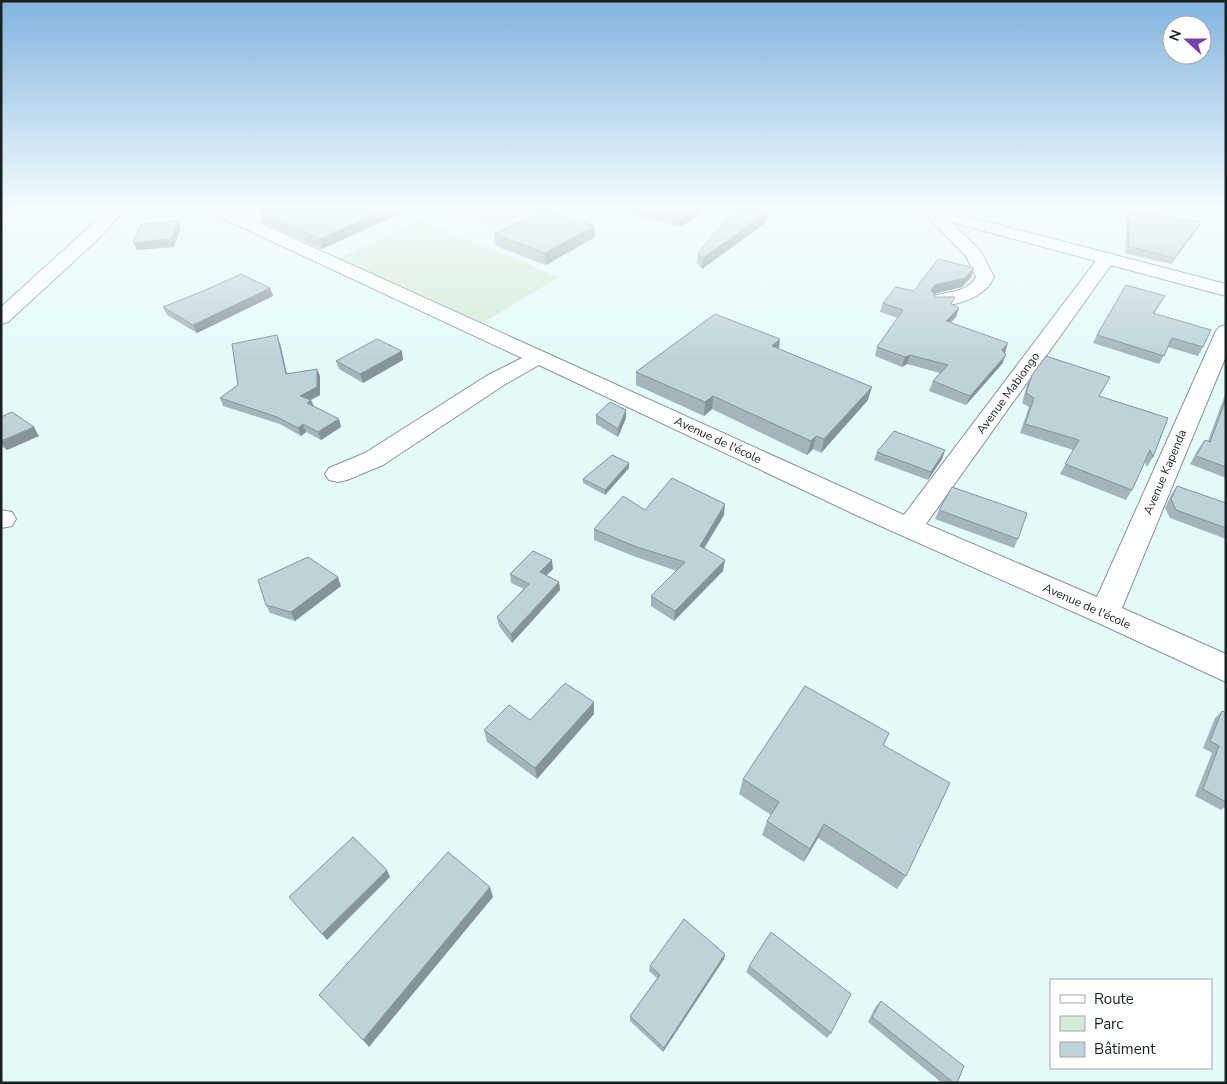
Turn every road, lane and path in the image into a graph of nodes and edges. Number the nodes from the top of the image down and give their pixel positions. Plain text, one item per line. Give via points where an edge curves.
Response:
1 (67, 258) edge
2 (320, 258) edge
3 (976, 258) edge
4 (1107, 258) joint
5 (1226, 290) edge
6 (940, 300) edge
7 (1, 318) edge
8 (1226, 331) edge
9 (537, 358) junction
10 (338, 474) dead end
11 (909, 528) junction
12 (1105, 613) junction
13 (1226, 669) edge

1 - 7 main road
2 - 9 main road, Avenue de l'école
3 - 6 main road via 985,277 984,284 975,290
4 - 5 main road
4 - 11 main road, Avenue Mabiongo
8 - 12 main road, Avenue Kapenda
9 - 10 main road via 496,380 374,459
9 - 11 main road, Avenue de l'école
11 - 12 main road, Avenue de l'école
12 - 13 main road, Avenue de l'école

